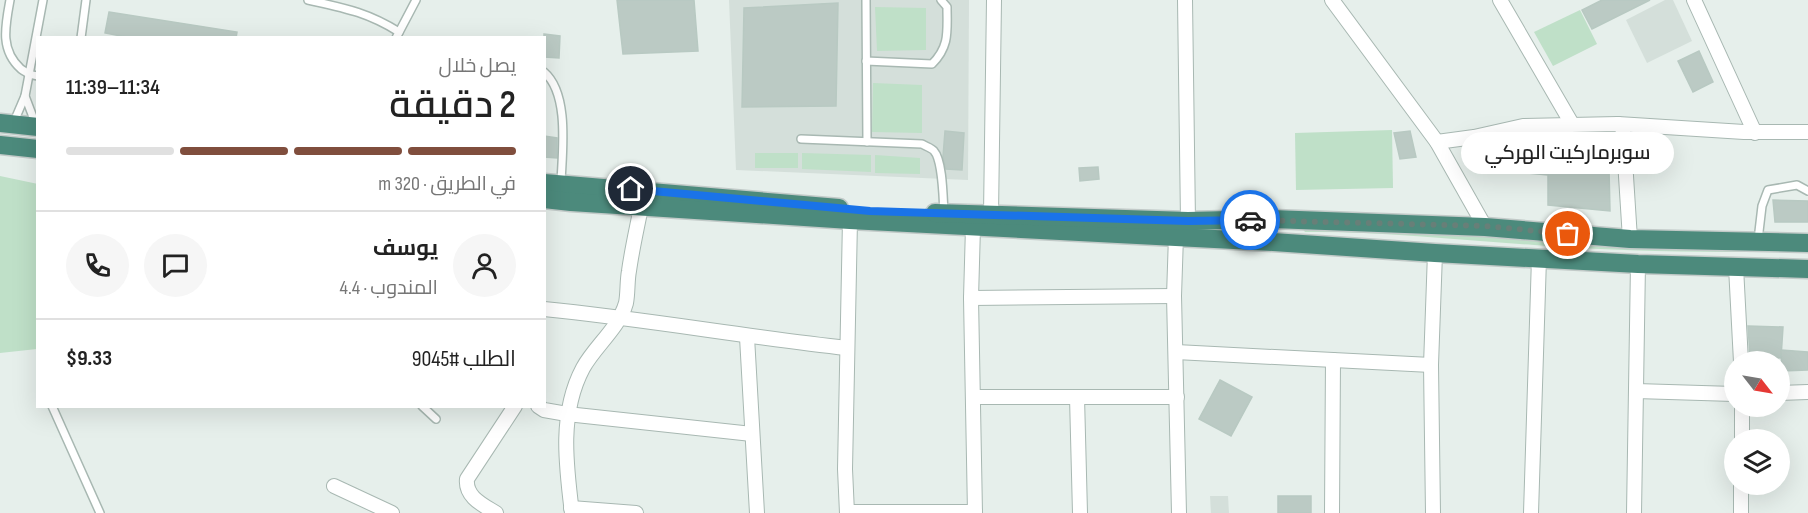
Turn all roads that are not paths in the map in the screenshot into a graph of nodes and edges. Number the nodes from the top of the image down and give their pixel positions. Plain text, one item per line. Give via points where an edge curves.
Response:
1 (10, 0) edge
2 (43, 0) edge
3 (86, 0) edge
4 (308, 0) edge
5 (416, 0) edge
6 (866, 0) edge
7 (941, 0) edge
8 (993, 0) edge
9 (1185, 0) edge
10 (1332, 0) edge
11 (1500, 0) edge
12 (1694, 0) edge
13 (397, 35) edge
14 (39, 36) edge
15 (81, 36) edge
16 (36, 59) edge
17 (866, 61) junction
18 (546, 73) edge
19 (34, 76) edge
20 (26, 96) junction
21 (6, 123) edge
22 (1572, 123) junction
23 (36, 124) edge
24 (1618, 124) junction
25 (36, 127) edge
26 (1808, 132) edge
27 (1755, 133) junction
28 (801, 139) dead end
29 (867, 142) junction
30 (1437, 142) junction
31 (0, 146) edge
32 (36, 149) edge
33 (553, 183) edge
34 (1808, 191) edge
35 (546, 198) edge
36 (641, 207) junction
37 (944, 213) junction
38 (991, 214) junction
39 (1272, 219) junction
40 (850, 220) junction
41 (1188, 221) junction
42 (1485, 226) junction
43 (973, 227) junction
44 (1176, 236) junction
45 (1630, 239) junction
46 (1273, 242) junction
47 (1758, 243) junction
48 (1808, 243) edge
49 (1435, 253) junction
50 (1539, 258) junction
51 (1638, 264) junction
52 (1736, 267) junction
53 (1808, 269) edge
54 (1174, 296) junction
55 (970, 298) junction
56 (546, 309) edge
57 (619, 317) junction
58 (747, 337) junction
59 (847, 348) junction
60 (1740, 351) edge
61 (1176, 352) junction
62 (1333, 360) junction
63 (1431, 365) junction
64 (1636, 391) junction
65 (1808, 392) edge
66 (1724, 393) edge
67 (1790, 393) edge
68 (973, 397) junction
69 (1077, 397) junction
70 (1177, 397) junction
71 (53, 408) edge
72 (424, 408) edge
73 (513, 408) edge
74 (541, 408) edge
75 (567, 414) junction
76 (436, 418) dead end
77 (752, 434) junction
78 (334, 486) dead end
79 (1741, 495) edge
80 (571, 510) edge
81 (847, 512) edge
82 (975, 512) edge
83 (100, 513) edge
84 (392, 513) edge
85 (496, 513) edge
86 (636, 513) edge
87 (757, 513) edge
88 (1080, 513) edge
89 (1179, 513) edge
90 (1332, 513) edge
91 (1433, 513) edge
92 (1531, 513) edge
93 (1634, 513) edge
94 (1740, 513) edge

1 - 19 lane via 3,35 6,53 12,62
2 - 14 lane
3 - 15 lane
4 - 13 lane via 376,18
5 - 13 lane
6 - 17 lane
7 - 17 lane via 947,7 947,39 941,55 932,64
8 - 38 street
9 - 41 street
10 - 30 street
11 - 22 street
12 - 27 street
16 - 19 lane
17 - 29 lane
18 - 33 lane via 557,91 563,124
19 - 20 lane
20 - 21 lane
20 - 23 lane
21 - 25 highway
22 - 24 street
22 - 30 street via 1523,126
24 - 27 street
24 - 45 street via 1623,129
26 - 27 street
28 - 29 lane
29 - 37 lane via 922,144 934,151
30 - 42 street
31 - 32 highway
33 - 37 highway via 870,211
34 - 47 lane via 1797,185 1768,190
35 - 36 highway
36 - 40 highway
36 - 57 street via 626,303
37 - 38 highway
38 - 41 highway
39 - 41 highway
39 - 42 highway
39 - 46 highway
40 - 43 highway
40 - 59 street
42 - 45 highway
43 - 44 highway
43 - 55 street
44 - 46 highway
44 - 54 street
45 - 47 highway
46 - 49 highway
47 - 48 highway
49 - 50 highway
49 - 63 street
50 - 51 highway
50 - 92 street
51 - 52 highway
51 - 64 street
52 - 53 highway
52 - 60 street
54 - 55 street
54 - 61 street
55 - 68 street
56 - 57 street
57 - 58 street
57 - 75 street via 582,369
58 - 59 street
58 - 77 street
59 - 81 street
61 - 62 street
61 - 70 street
62 - 63 street
62 - 90 street
63 - 91 street
64 - 66 street
64 - 93 street
65 - 67 street
68 - 69 street
68 - 82 street
69 - 70 street
69 - 88 street
70 - 89 street
71 - 83 lane
72 - 76 lane
73 - 85 street via 466,484 477,502
74 - 75 street
75 - 77 street
75 - 80 street
77 - 87 street
78 - 84 street
79 - 94 street
80 - 86 street
81 - 82 street

